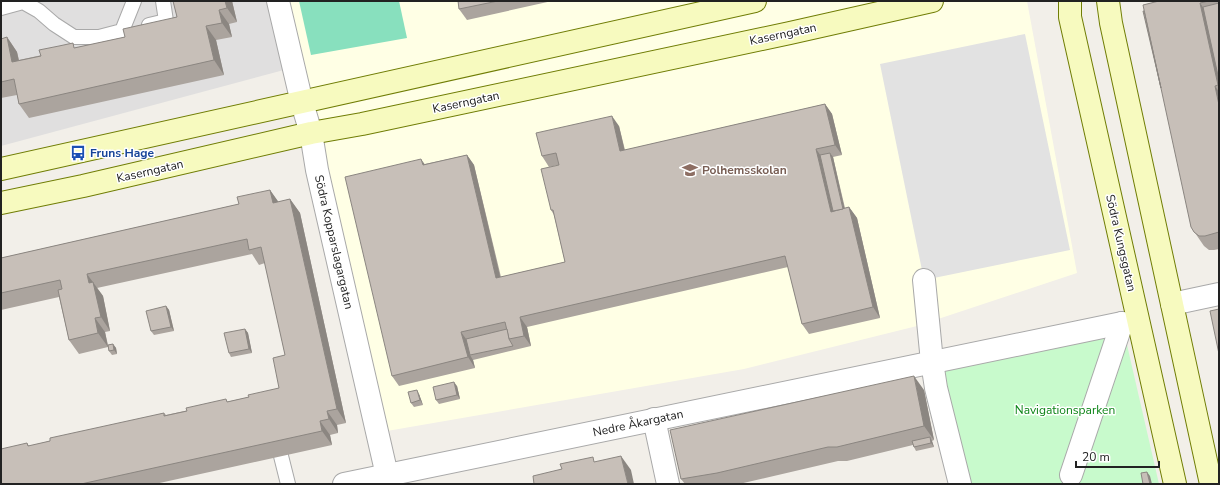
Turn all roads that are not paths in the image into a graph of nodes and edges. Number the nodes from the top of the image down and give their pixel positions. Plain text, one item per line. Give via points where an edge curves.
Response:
1 (135, 1) edge
2 (163, 1) edge
3 (278, 1) edge
4 (755, 1) edge
5 (932, 1) edge
6 (1070, 1) edge
7 (1108, 1) edge
8 (1, 8) edge
9 (122, 31) junction
10 (302, 103) junction
11 (311, 133) junction
12 (1, 169) edge
13 (1, 203) edge
14 (924, 280) dead end
15 (1219, 294) edge
16 (1172, 304) junction
17 (932, 362) junction
18 (654, 419) junction
19 (281, 456) edge
20 (1071, 475) dead end
21 (388, 479) edge
22 (288, 484) edge
23 (344, 484) edge
24 (668, 484) edge
25 (960, 484) edge
26 (1175, 484) edge
27 (1211, 484) edge

1 - 9 lane
2 - 9 lane via 166,21
3 - 10 street, Södra Kopparslagargatan
4 - 10 main road
5 - 11 main road, Kaserngatan via 782,35
6 - 26 main road, Södra Kungsgatan via 1070,17
7 - 16 main road
8 - 9 lane via 24,2 74,37 99,36
10 - 11 street, Södra Kopparslagargatan
10 - 12 main road
11 - 13 main road, Kaserngatan
11 - 21 street, Södra Kopparslagargatan
14 - 17 street
15 - 16 street
16 - 27 main road
17 - 18 street, Nedre Åkargatan
17 - 20 street, Nedre Åkargatan via 1122,323
17 - 25 street
18 - 21 street, Nedre Åkargatan
18 - 24 street
19 - 22 lane
21 - 23 street, Nedre Åkargatan

